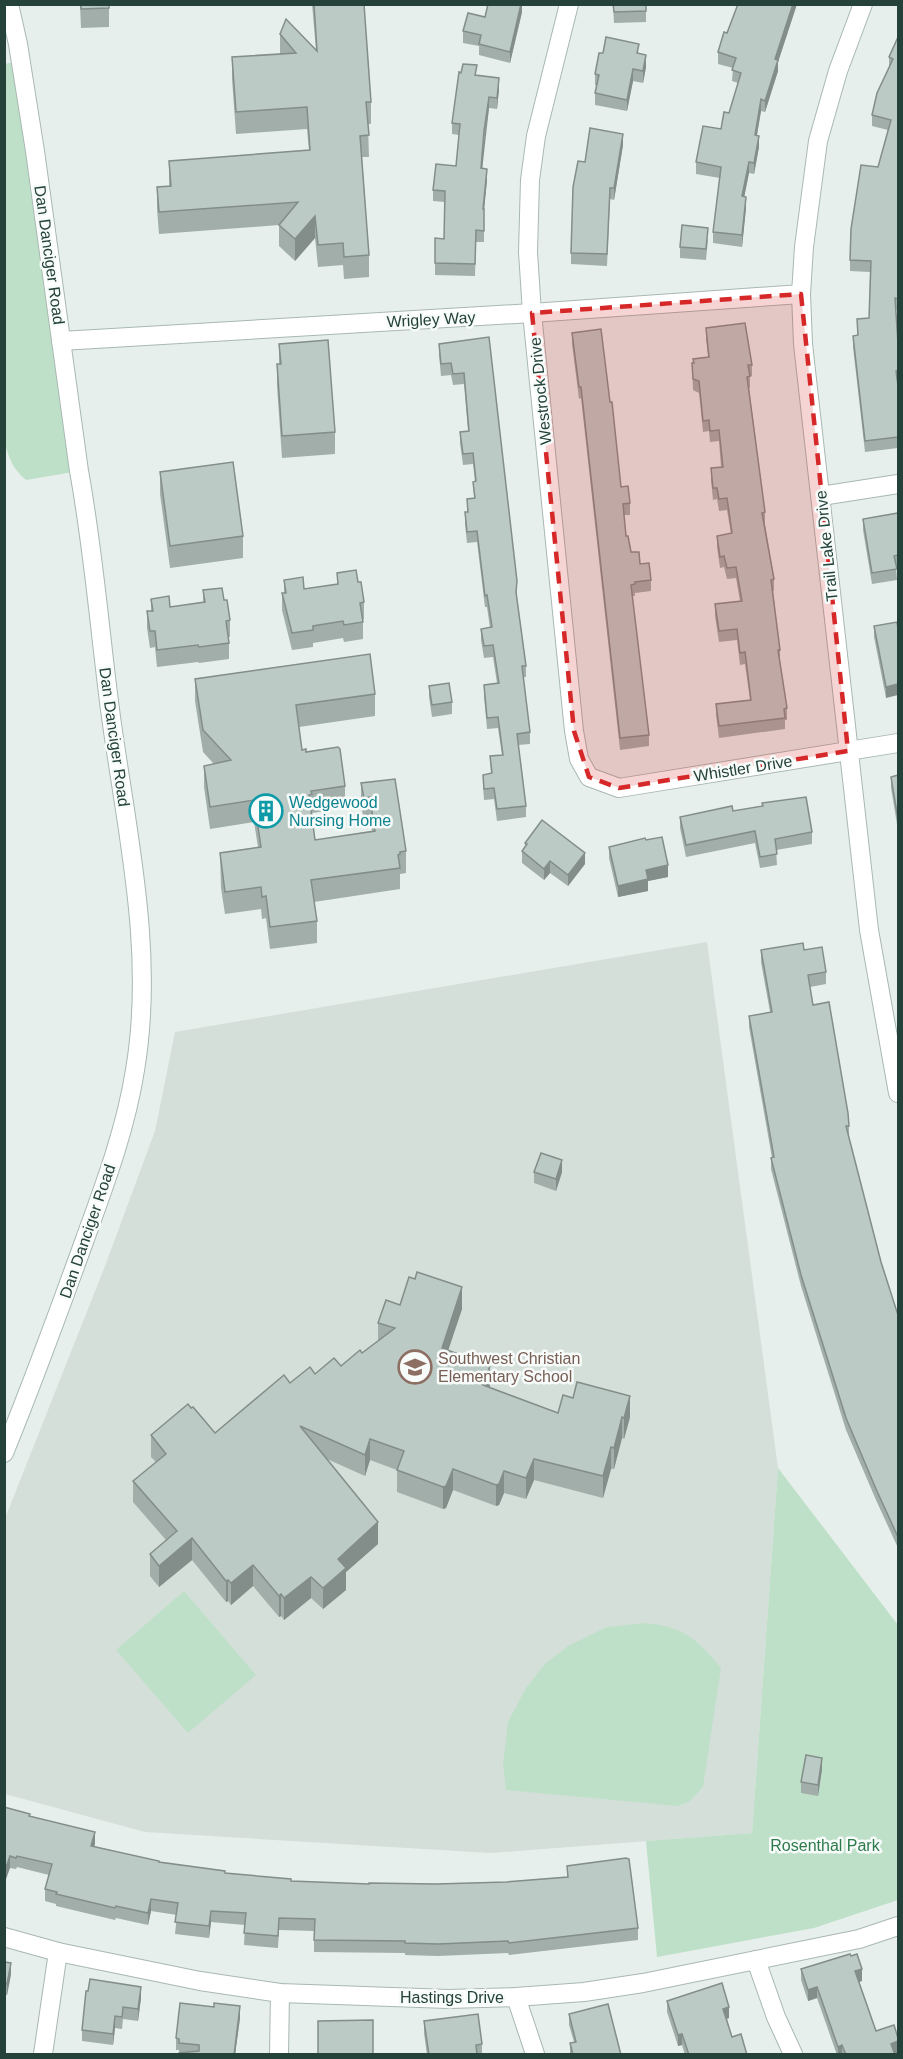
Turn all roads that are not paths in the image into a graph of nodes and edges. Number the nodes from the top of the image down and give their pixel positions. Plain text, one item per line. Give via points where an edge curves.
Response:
1 (9, 4) edge
2 (569, 4) edge
3 (863, 4) edge
4 (801, 294) junction
5 (532, 314) junction
6 (62, 341) junction
7 (898, 484) edge
8 (821, 496) junction
9 (898, 743) edge
10 (848, 751) junction
11 (589, 777) joint
12 (889, 998) edge
13 (898, 1093) edge
14 (4, 1453) edge
15 (898, 1926) edge
16 (4, 1937) edge
17 (58, 1952) junction
18 (756, 1960) junction
19 (280, 1993) junction
20 (516, 1997) junction
21 (43, 2055) edge
22 (279, 2055) edge
23 (535, 2055) edge
24 (793, 2055) edge

1 - 6 street, Dan Danciger Road
2 - 5 street, Westrock Drive via 536,136 530,180 528,252
3 - 4 street, Trail Lake Drive via 818,141
4 - 5 street, Wrigley Way
4 - 8 street, Trail Lake Drive
5 - 6 street, Wrigley Way
5 - 11 street, Westrock Drive via 574,731 579,759
6 - 14 street, Dan Danciger Road via 138,900 141,1020 136,1067 118,1143 46,1349
7 - 8 street
8 - 10 street, Trail Lake Drive
9 - 10 street, Whistler Drive
10 - 11 street, Whistler Drive via 619,788
10 - 12 street, Trail Lake Drive via 869,930
12 - 13 street, Trail Lake Drive
15 - 18 street, Hastings Drive via 860,1939
16 - 17 street, Hastings Drive
17 - 19 street, Hastings Drive
17 - 21 street
18 - 20 street, Hastings Drive via 584,1992
18 - 24 street
19 - 20 street, Hastings Drive via 448,1999
19 - 22 street
20 - 23 street

